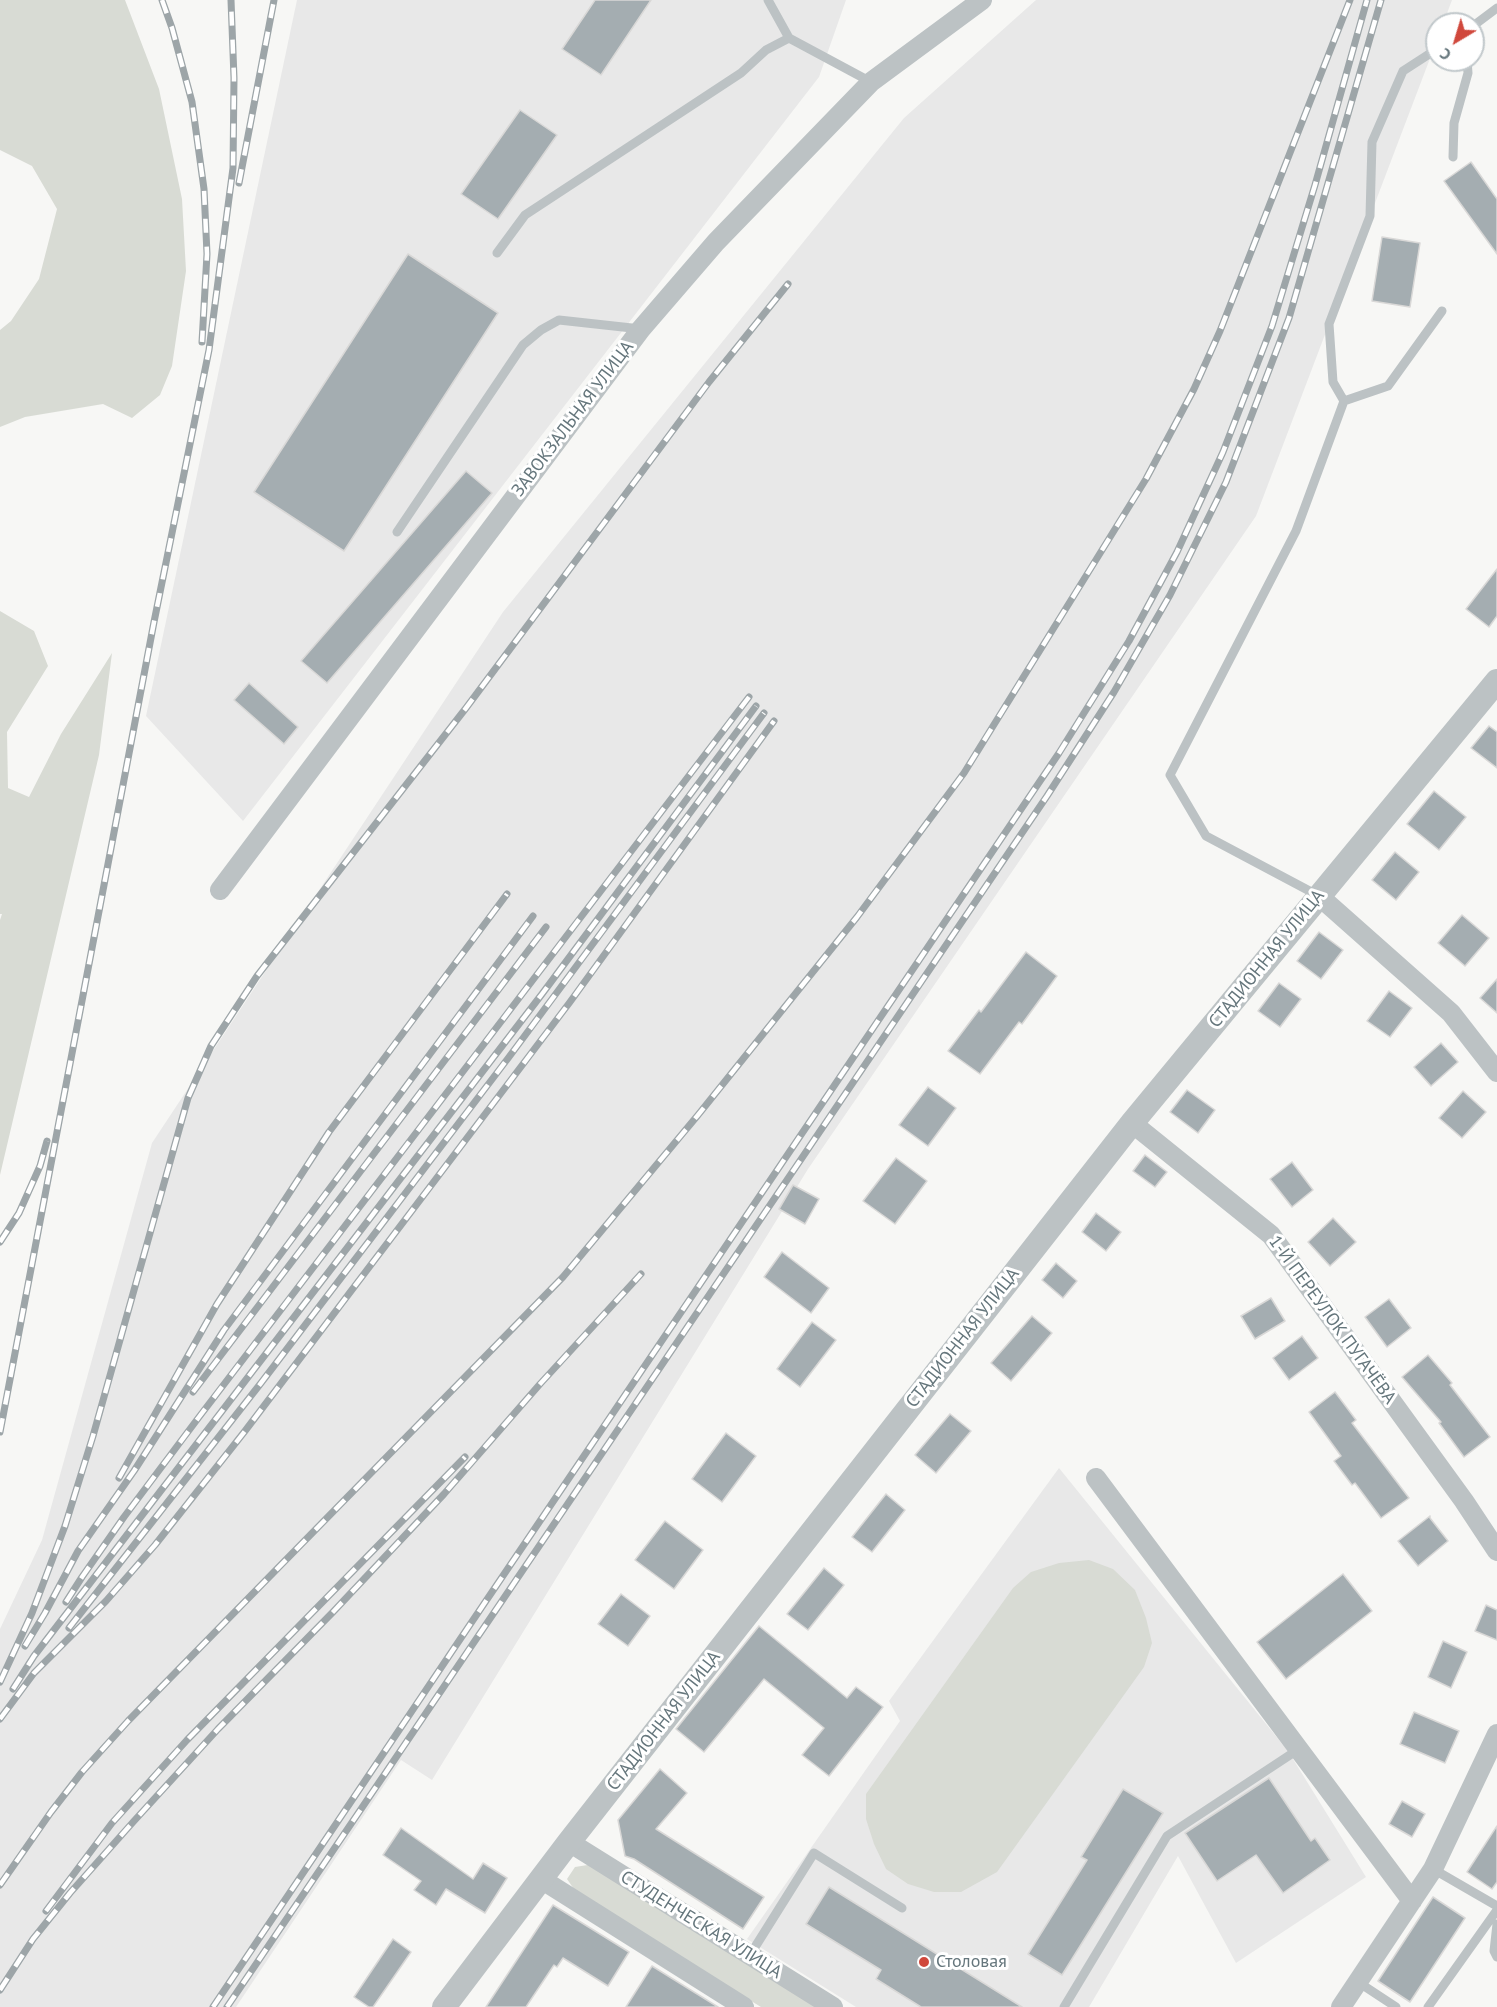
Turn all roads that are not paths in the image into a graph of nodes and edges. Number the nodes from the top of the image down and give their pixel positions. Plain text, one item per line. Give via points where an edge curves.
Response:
1 (768, 0) edge
2 (982, 0) edge
3 (789, 38) junction
4 (1425, 57) edge
5 (1468, 72) edge
6 (871, 82) junction
7 (1453, 157) dead end
8 (497, 253) dead end
9 (1442, 311) dead end
10 (641, 329) junction
11 (1344, 401) junction
12 (397, 532) dead end
13 (1497, 681) edge
14 (220, 890) dead end
15 (1318, 896) junction
16 (1497, 1072) edge
17 (1132, 1122) junction
18 (1096, 1478) dead end
19 (1497, 1551) edge
20 (1497, 1734) edge
21 (1299, 1749) junction
22 (569, 1842) junction
23 (1433, 1869) junction
24 (541, 1879) junction
25 (1412, 1901) junction
26 (902, 1908) dead end
27 (1497, 1908) edge
28 (1497, 1924) edge
29 (750, 1955) junction
30 (1497, 1957) edge
31 (1358, 1982) junction
32 (444, 2007) edge
33 (744, 2007) edge
34 (833, 2007) edge
35 (1064, 2007) edge
36 (1341, 2007) edge
37 (1396, 2007) edge
38 (1428, 2007) edge

1 - 3 lane
2 - 6 street, ЗАВОКЗАЛЬНАЯ УЛИЦА
3 - 6 lane
3 - 8 lane via 765,50 741,73 525,215
4 - 11 lane via 1403,71 1372,142 1370,216 1329,324 1333,382
5 - 7 lane via 1454,123
6 - 10 street, ЗАВОКЗАЛЬНАЯ УЛИЦА via 716,242
9 - 11 lane via 1388,386
10 - 12 lane via 559,320 541,330 523,345
10 - 14 street, ЗАВОКЗАЛЬНАЯ УЛИЦА
11 - 15 lane via 1296,531 1170,775 1206,836
13 - 15 street, СТАДИОННАЯ УЛИЦА
15 - 16 street via 1451,1013
15 - 17 street, СТАДИОННАЯ УЛИЦА
17 - 19 street, 1-Й ПЕРЕУЛОК ПУГАЧЁВА via 1271,1235
17 - 22 street, СТАДИОННАЯ УЛИЦА
18 - 21 street
20 - 23 street
21 - 25 street
21 - 35 lane via 1167,1836
22 - 24 street, СТАДИОННАЯ УЛИЦА
22 - 29 street, СТУДЕНЧЕСКАЯ УЛИЦА
23 - 25 street
23 - 27 lane
24 - 32 street, СТАДИОННАЯ УЛИЦА
24 - 33 street
25 - 31 street
26 - 29 lane via 813,1853
27 - 38 lane
28 - 30 lane
29 - 34 street, СТУДЕНЧЕСКАЯ УЛИЦА
31 - 36 street
31 - 37 lane

